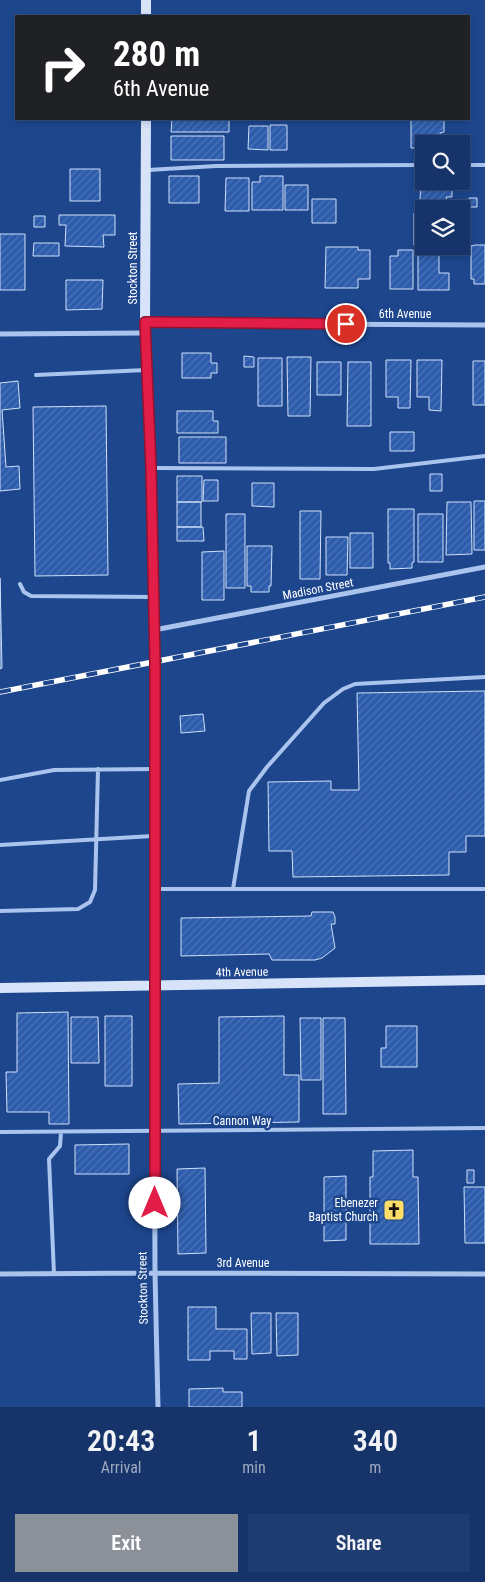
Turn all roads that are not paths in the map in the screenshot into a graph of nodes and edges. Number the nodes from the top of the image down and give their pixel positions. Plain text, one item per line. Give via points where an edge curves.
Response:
1 (146, 0) edge
2 (146, 15) edge
3 (146, 120) edge
4 (415, 165) edge
5 (470, 165) edge
6 (485, 165) edge
7 (146, 170) junction
8 (485, 325) edge
9 (146, 328) junction
10 (0, 334) edge
11 (148, 370) junction
12 (36, 375) dead end
13 (485, 456) edge
14 (151, 468) junction
15 (485, 567) edge
16 (20, 584) dead end
17 (153, 597) junction
18 (154, 630) junction
19 (485, 677) edge
20 (98, 769) junction
21 (154, 769) junction
22 (0, 780) edge
23 (154, 836) junction
24 (96, 839) junction
25 (0, 845) edge
26 (154, 889) junction
27 (485, 889) edge
28 (233, 890) junction
29 (0, 911) edge
30 (485, 980) edge
31 (154, 986) junction
32 (0, 988) edge
33 (485, 1128) edge
34 (0, 1132) edge
35 (61, 1132) junction
36 (154, 1132) junction
37 (155, 1273) junction
38 (0, 1274) edge
39 (54, 1274) junction
40 (485, 1274) edge
41 (158, 1407) edge

1 - 2 street
3 - 7 street, Stockton Street
4 - 7 lane via 216,166
5 - 6 lane
7 - 9 street, Stockton Street
8 - 9 street, 6th Avenue
9 - 10 street, 6th Avenue
9 - 11 street, Stockton Street
11 - 12 lane
11 - 14 street, Stockton Street
13 - 14 lane via 374,469
14 - 17 street, Stockton Street
15 - 18 street, Madison Street
16 - 17 lane via 31,596
17 - 18 street, Stockton Street
18 - 21 street, Stockton Street
19 - 28 lane via 355,684 324,703 249,791
20 - 21 lane
20 - 22 lane via 54,770
20 - 24 lane
21 - 23 street, Stockton Street
23 - 24 lane
23 - 26 street, Stockton Street
24 - 25 lane
24 - 29 lane via 95,890 90,902 78,908
26 - 28 lane
26 - 31 street, Stockton Street
27 - 28 lane
30 - 31 street, 4th Avenue
31 - 32 street, 4th Avenue
31 - 36 street, Stockton Street
33 - 36 lane, Cannon Way
34 - 35 lane, Cannon Way
35 - 36 lane, Cannon Way
35 - 39 lane via 60,1146 49,1159
36 - 37 street, Stockton Street
37 - 39 street, 3rd Avenue
37 - 40 street, 3rd Avenue
37 - 41 street, Stockton Street
38 - 39 street, 3rd Avenue

